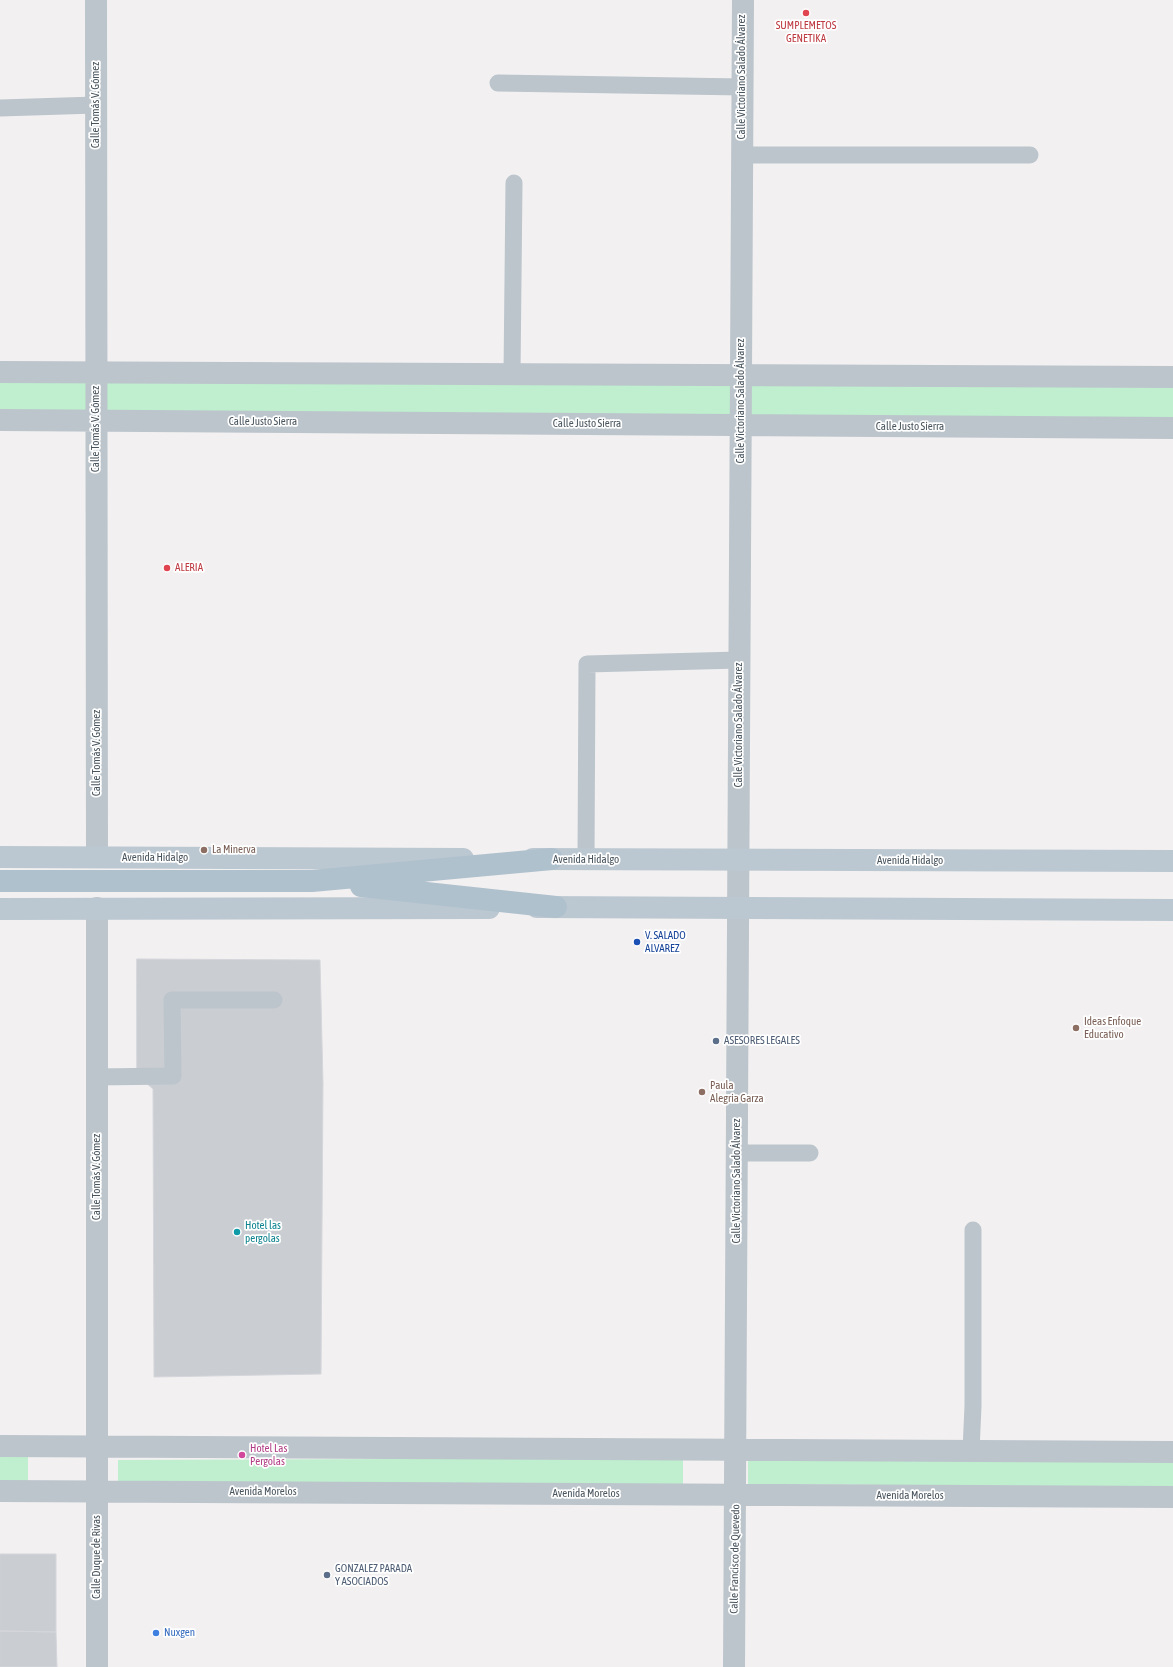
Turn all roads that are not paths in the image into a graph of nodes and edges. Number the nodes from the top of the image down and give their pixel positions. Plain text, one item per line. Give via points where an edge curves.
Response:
1 (96, 0) edge
2 (743, 0) edge
3 (498, 83) dead end
4 (742, 87) junction
5 (96, 105) junction
6 (0, 108) edge
7 (742, 155) junction
8 (1030, 155) dead end
9 (514, 183) dead end
10 (0, 372) edge
11 (96, 373) junction
12 (512, 374) junction
13 (741, 375) junction
14 (1173, 377) edge
15 (0, 420) edge
16 (96, 421) junction
17 (740, 425) junction
18 (1173, 428) edge
19 (739, 660) junction
20 (0, 857) edge
21 (97, 857) junction
22 (552, 859) junction
23 (586, 859) junction
24 (738, 860) junction
25 (1173, 861) edge
26 (0, 881) edge
27 (312, 881) junction
28 (556, 907) junction
29 (97, 908) junction
30 (738, 908) junction
31 (0, 909) edge
32 (1173, 910) edge
33 (274, 1000) dead end
34 (96, 1077) junction
35 (737, 1153) junction
36 (810, 1153) dead end
37 (973, 1230) dead end
38 (0, 1446) edge
39 (98, 1446) junction
40 (736, 1450) junction
41 (971, 1451) junction
42 (1173, 1452) edge
43 (0, 1491) edge
44 (97, 1491) junction
45 (736, 1495) junction
46 (1173, 1497) edge
47 (97, 1667) edge
48 (734, 1667) edge

1 - 5 street, Calle Tomás V. Gómez
2 - 4 street, Calle Victoriano Salado Álvarez
3 - 4 lane
4 - 7 street, Calle Victoriano Salado Álvarez
5 - 6 lane
5 - 11 street, Calle Tomás V. Gómez
7 - 8 lane
7 - 13 street, Calle Victoriano Salado Álvarez
9 - 12 lane
10 - 11 street
11 - 12 street
11 - 16 street, Calle Tomás V. Gómez
12 - 13 street
13 - 14 street
13 - 17 street, Calle Victoriano Salado Álvarez
15 - 16 street, Calle Justo Sierra
16 - 17 street, Calle Justo Sierra
16 - 21 street, Calle Tomás V. Gómez
17 - 18 street, Calle Justo Sierra
17 - 19 street, Calle Victoriano Salado Álvarez
19 - 23 lane via 587,664
19 - 24 street, Calle Victoriano Salado Álvarez
20 - 21 main road, Avenida Hidalgo
21 - 22 main road, Avenida Hidalgo
22 - 23 main road, Avenida Hidalgo
22 - 27 main road
23 - 24 main road, Avenida Hidalgo
24 - 25 main road, Avenida Hidalgo
24 - 30 street, Calle Victoriano Salado Álvarez
26 - 27 main road
27 - 28 main road
28 - 29 main road
28 - 30 main road
29 - 31 main road
29 - 34 street, Calle Tomás V. Gómez
30 - 32 main road
30 - 35 street, Calle Victoriano Salado Álvarez
33 - 34 lane via 172,1000 173,1076
34 - 39 street, Calle Tomás V. Gómez
35 - 36 lane
35 - 40 street, Calle Victoriano Salado Álvarez
37 - 41 lane
38 - 39 street
39 - 40 street
39 - 44 street, Calle Duque de Rivas
40 - 41 street
40 - 45 street, Calle Francisco de Quevedo
41 - 42 street
43 - 44 street, Avenida Morelos
44 - 45 street, Avenida Morelos
44 - 47 street, Calle Duque de Rivas
45 - 46 street, Avenida Morelos
45 - 48 street, Calle Francisco de Quevedo

